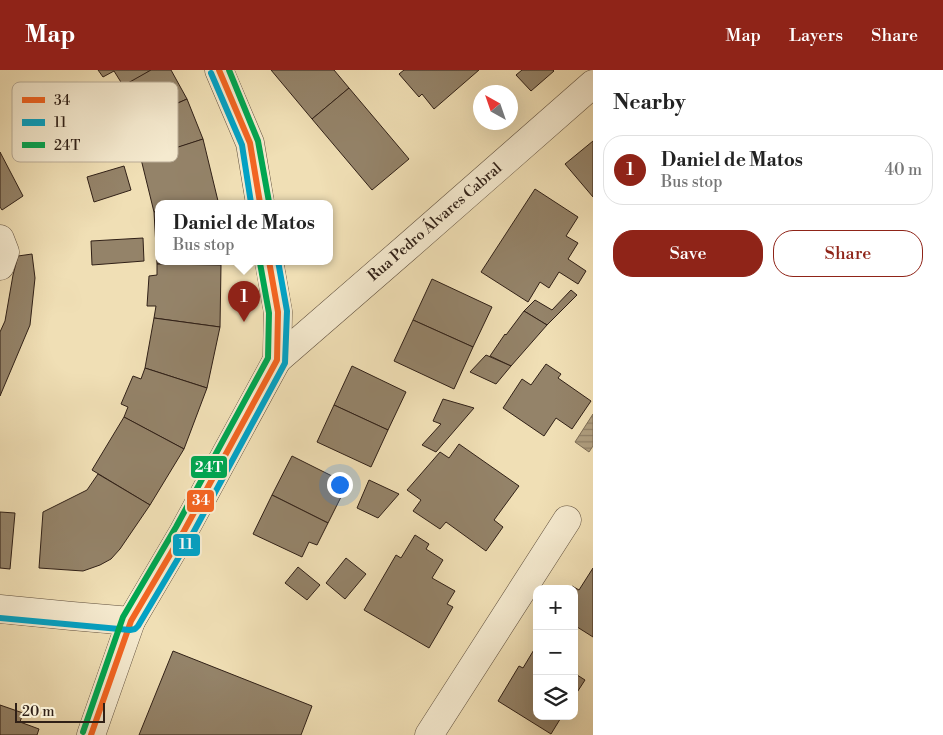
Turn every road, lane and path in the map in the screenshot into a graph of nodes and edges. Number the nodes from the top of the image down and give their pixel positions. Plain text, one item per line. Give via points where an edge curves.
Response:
1 (219, 70) edge
2 (593, 84) edge
3 (259, 200) edge
4 (0, 239) edge
5 (270, 265) edge
6 (0, 266) edge
7 (277, 360) junction
8 (567, 520) dead end
9 (0, 609) edge
10 (132, 621) junction
11 (91, 735) edge
12 (430, 735) edge

1 - 3 street via 250,144
2 - 7 street, Rua Pedro Álvares Cabral
4 - 6 street via 5,252
5 - 7 street via 278,312
7 - 10 street
8 - 12 street
9 - 10 street
10 - 11 street

